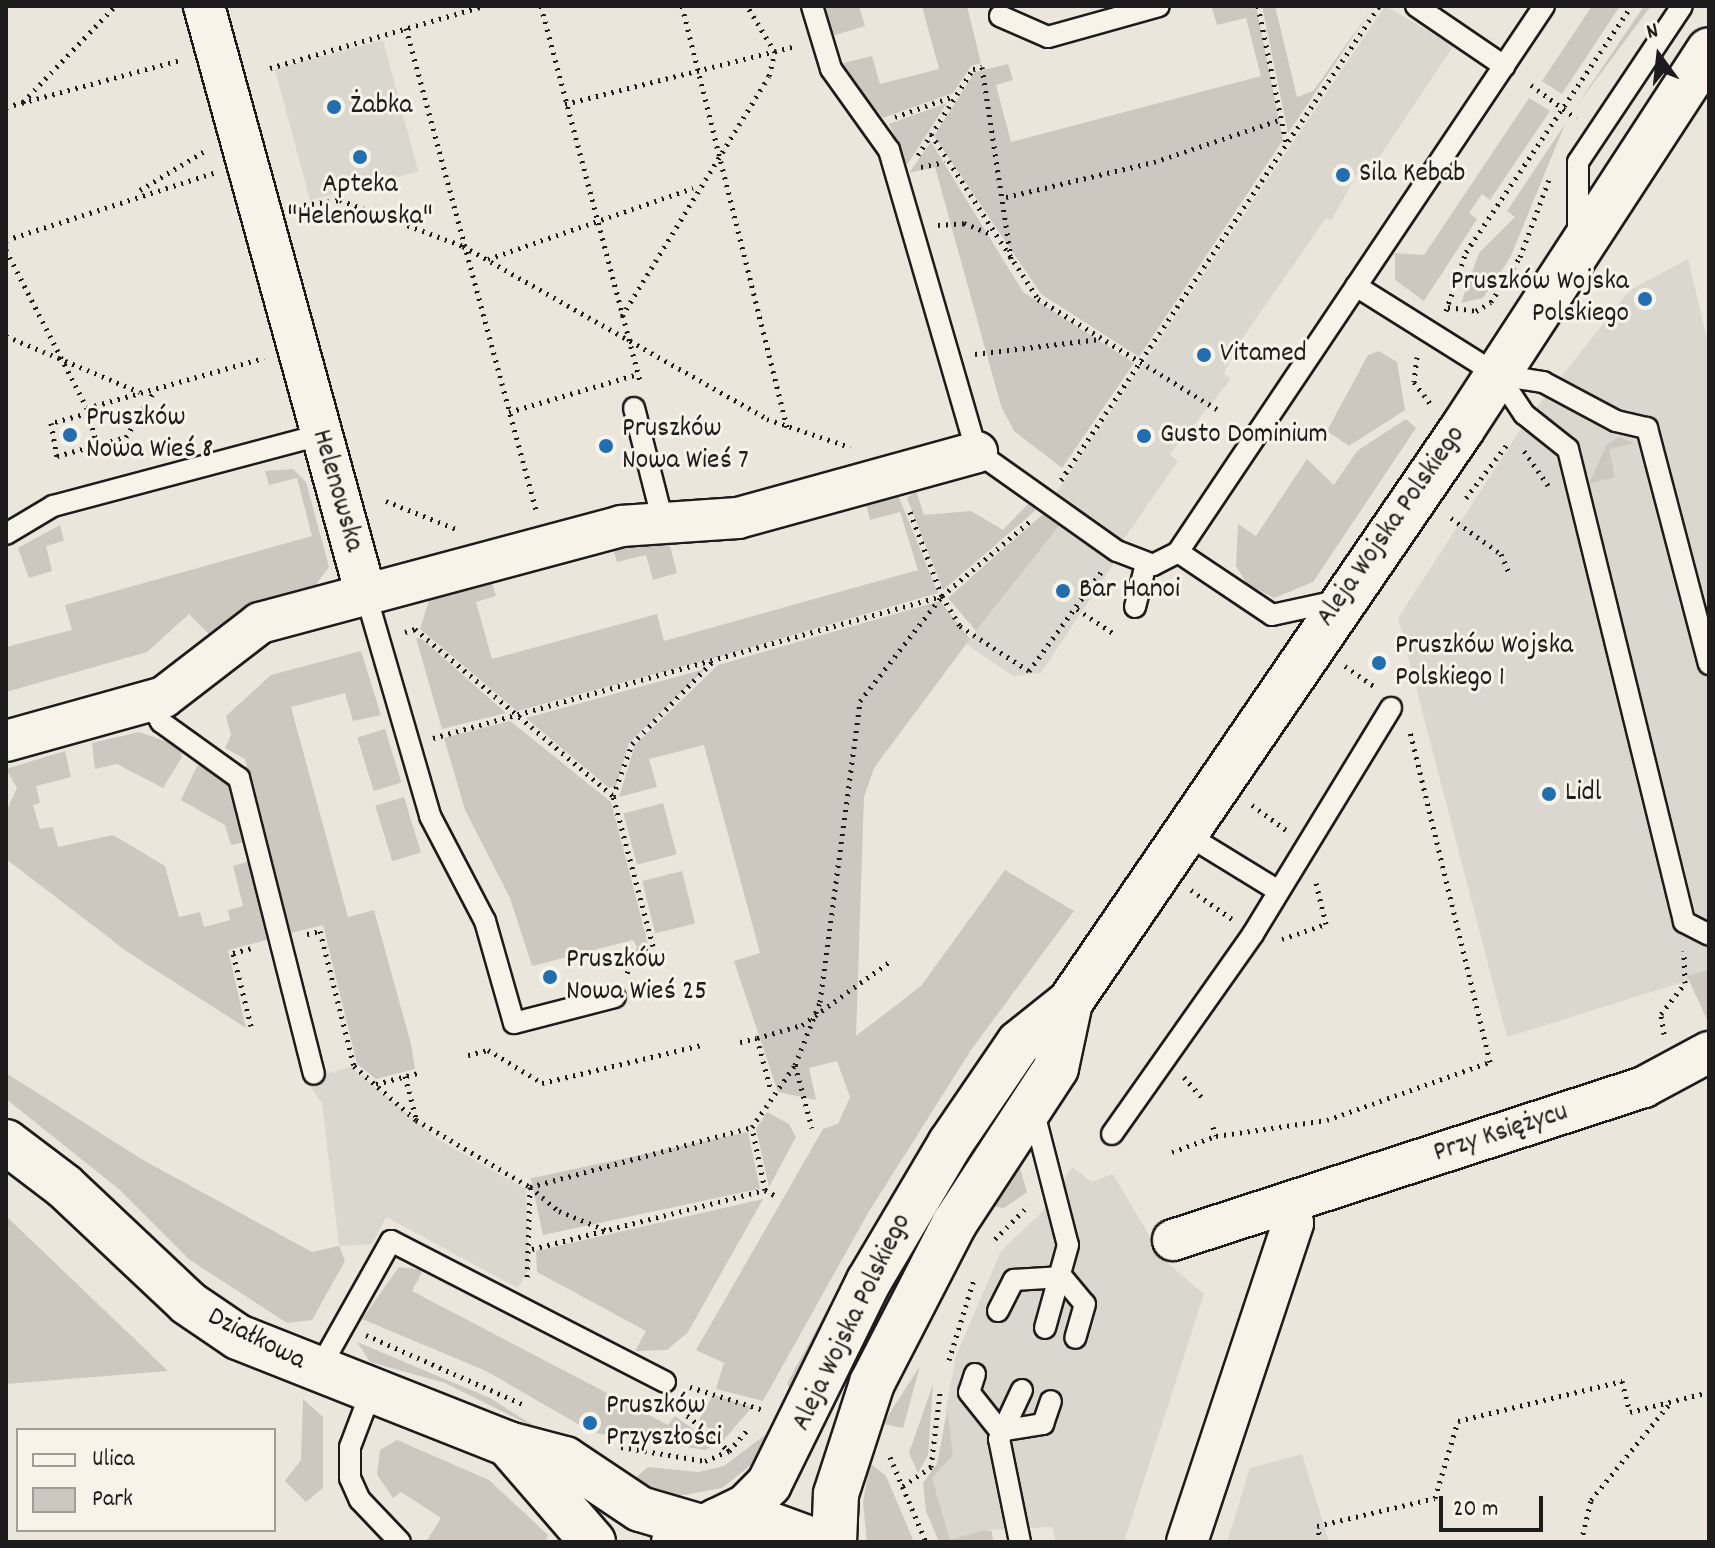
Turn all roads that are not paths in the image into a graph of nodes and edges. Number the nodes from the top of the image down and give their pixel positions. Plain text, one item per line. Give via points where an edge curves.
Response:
1 (204, 6) edge
2 (812, 6) edge
3 (1159, 6) edge
4 (1416, 6) edge
5 (1544, 6) edge
6 (1682, 6) edge
7 (1000, 16) dead end
8 (1709, 50) edge
9 (1504, 66) junction
10 (1579, 247) junction
11 (1356, 286) junction
12 (1498, 375) junction
13 (634, 408) dead end
14 (319, 435) junction
15 (977, 452) junction
16 (663, 522) junction
17 (6, 534) edge
18 (1178, 552) junction
19 (1146, 564) junction
20 (366, 595) junction
21 (1338, 600) junction
22 (1135, 607) dead end
23 (1709, 664) edge
24 (150, 702) junction
25 (1390, 702) road end
26 (6, 741) edge
27 (1184, 833) junction
28 (1277, 890) junction
29 (1709, 935) edge
30 (615, 997) road end
31 (1070, 1002) junction
32 (1709, 1052) edge
33 (314, 1074) dead end
34 (1036, 1097) junction
35 (1112, 1134) dead end
36 (6, 1142) edge
37 (1288, 1205) junction
38 (1173, 1240) dead end
39 (1062, 1277) junction
40 (998, 1311) dead end
41 (1045, 1328) dead end
42 (1075, 1338) dead end
43 (318, 1371) junction
44 (975, 1374) dead end
45 (665, 1382) road end
46 (372, 1389) junction
47 (1022, 1390) dead end
48 (1051, 1401) dead end
49 (1000, 1431) junction
50 (508, 1444) junction
51 (697, 1530) edge
52 (400, 1542) edge
53 (593, 1542) edge
54 (818, 1542) edge
55 (834, 1542) edge
56 (1020, 1542) edge
57 (1187, 1542) edge

1 - 14 street, Helenowska
2 - 15 lane via 831,69 889,150
3 - 7 lane via 1048,37 1027,34
4 - 9 lane
5 - 9 lane
6 - 10 lane via 1578,162
8 - 10 main road, Aleja Wojska Polskiego
9 - 11 lane
10 - 12 main road, Aleja Wojska Polskiego
11 - 12 lane
11 - 18 lane
12 - 21 main road, Aleja Wojska Polskiego
12 - 23 lane via 1543,382 1616,421 1647,428
12 - 29 lane via 1524,414 1565,444 1684,922
13 - 16 lane
14 - 17 lane via 53,506
14 - 20 street, Helenowska
15 - 16 street via 738,518
15 - 19 lane
16 - 20 street via 545,545
18 - 19 lane
18 - 21 lane via 1272,615
19 - 22 lane
20 - 24 street via 248,629 176,691
20 - 30 lane via 437,834 485,921 514,1023
21 - 27 main road, Aleja Wojska Polskiego
24 - 26 street
24 - 33 lane via 161,722 239,778
25 - 28 lane
27 - 28 lane
27 - 31 main road, Aleja Wojska Polskiego
28 - 35 lane
31 - 34 main road, Aleja Wojska Polskiego via 1056,1068
31 - 51 main road, Aleja Wojska Polskiego via 1019,1043 901,1222 769,1484 746,1507
32 - 37 street, Przy Księżycu via 1644,1087
34 - 39 lane via 1035,1140 1066,1232
34 - 55 main road, Aleja Wojska Polskiego via 893,1335 836,1494
36 - 43 main road, Działkowa via 205,1315
37 - 38 street, Przy Księżycu
37 - 57 street via 1293,1223
39 - 40 lane via 1014,1280
39 - 41 lane
39 - 42 lane via 1085,1304
43 - 45 lane via 391,1241
43 - 46 main road, Działkowa
44 - 49 lane via 969,1392
46 - 50 main road, Działkowa
46 - 52 lane via 350,1447 350,1478 360,1500
47 - 49 lane
48 - 49 lane via 1043,1424
49 - 56 lane
50 - 51 main road, Działkowa via 565,1459 640,1509
50 - 53 main road, Działkowa
51 - 54 main road, Działkowa via 774,1521

